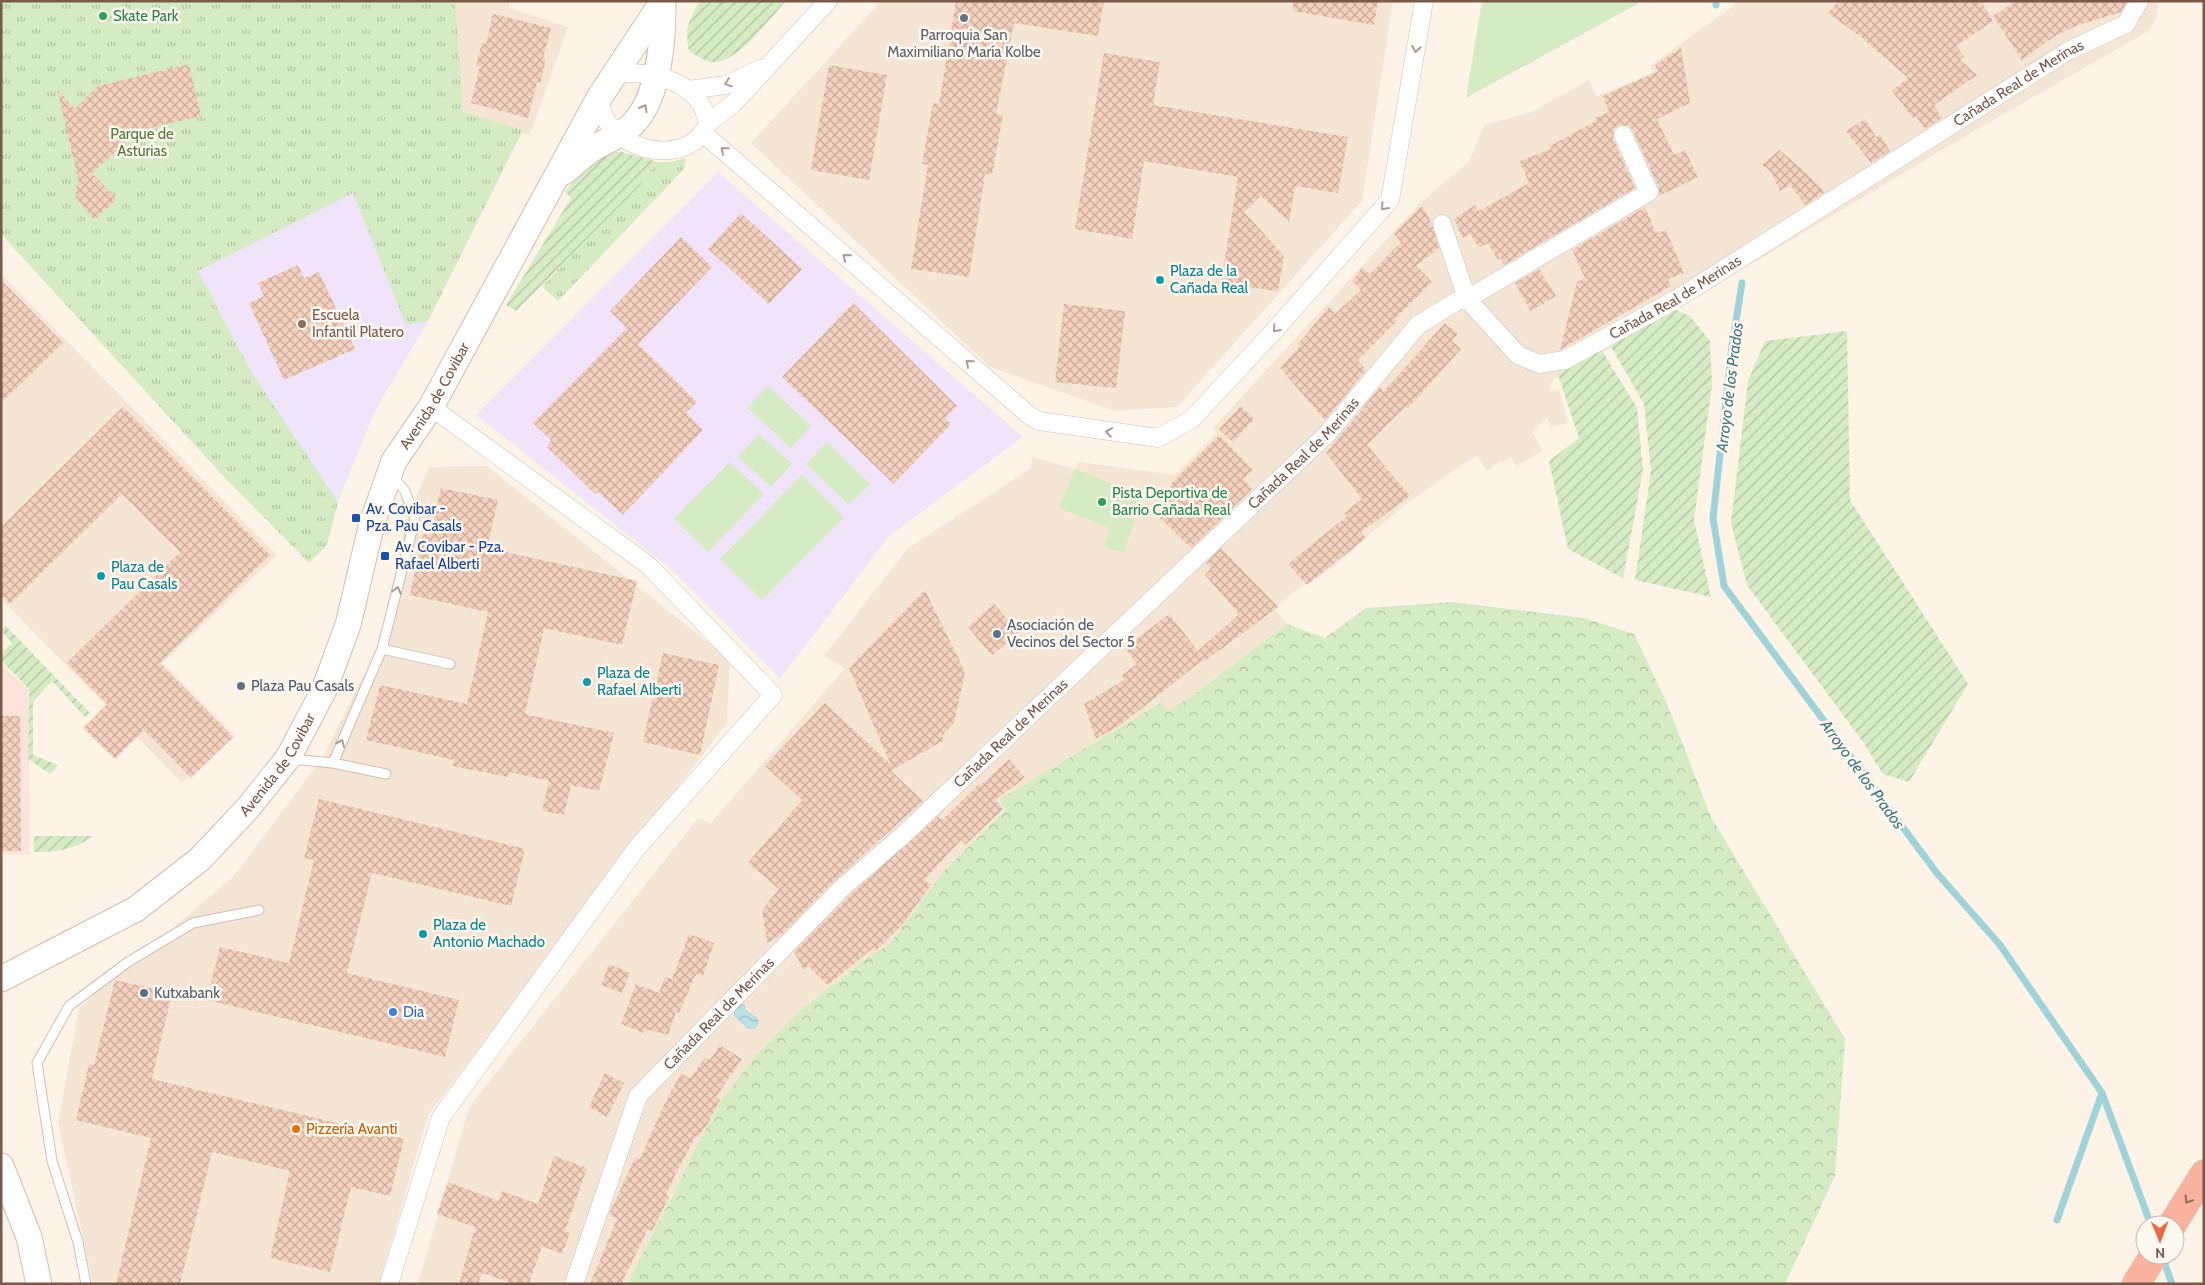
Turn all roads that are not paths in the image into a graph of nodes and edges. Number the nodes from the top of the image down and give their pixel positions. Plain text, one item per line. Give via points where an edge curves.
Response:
1 (828, 1) edge
2 (1424, 1) edge
3 (2139, 1) edge
4 (663, 2) edge
5 (765, 66) junction
6 (617, 74) junction
7 (656, 75) junction
8 (688, 90) junction
9 (599, 98) junction
10 (706, 128) junction
11 (620, 134) junction
12 (1623, 135) dead end
13 (557, 176) junction
14 (1442, 224) dead end
15 (1467, 299) junction
16 (431, 407) junction
17 (390, 473) junction
18 (382, 649) junction
19 (450, 664) dead end
20 (288, 758) junction
21 (332, 763) junction
22 (386, 774) dead end
23 (259, 910) dead end
24 (1, 979) edge
25 (1, 1166) edge
26 (2204, 1174) edge
27 (2178, 1215) edge
28 (2148, 1265) edge
29 (39, 1284) edge
30 (86, 1284) edge
31 (389, 1284) edge
32 (574, 1284) edge
33 (2136, 1284) edge

1 - 5 street
2 -> 10 street via 1390,200 1191,420 1158,438 1039,422 1030,416
3 - 15 street, Cañada Real de Merinas via 2126,24 2068,51 1675,300 1565,360 1539,364 1518,355
4 - 6 street, Avenida de Covibar
4 - 7 street, Avenida de Covibar
5 -> 8 street via 726,85
5 - 10 street
6 - 7 street
6 - 9 street, Avenida de Covibar
7 - 8 street
11 -> 7 street, Avenida de Covibar via 632,125 646,106
8 - 10 street via 700,102
9 - 11 street via 602,115
9 - 13 street, Avenida de Covibar
10 - 11 street via 688,146 669,151 635,145
11 - 13 street, Avenida de Covibar
12 - 15 street via 1649,192
13 - 16 street, Avenida de Covibar
14 - 15 street
15 - 32 street, Cañada Real de Merinas via 1457,301 1418,325 1328,433 902,836 842,888 638,1096
16 - 17 street, Avenida de Covibar via 394,461
16 - 31 street via 648,565 773,695 636,849 441,1117
18 -> 17 lane via 414,519 405,491
17 - 20 street, Avenida de Covibar via 370,531 348,625 324,690
18 - 19 lane
21 -> 18 lane
20 - 21 lane
20 - 24 street, Avenida de Covibar via 248,808 200,859 143,903
21 - 22 lane
23 - 30 lane via 193,923 128,962 69,1006 37,1063 52,1161 78,1242
25 - 29 street via 29,1237
26 -> 27 highway
28 - 33 highway

